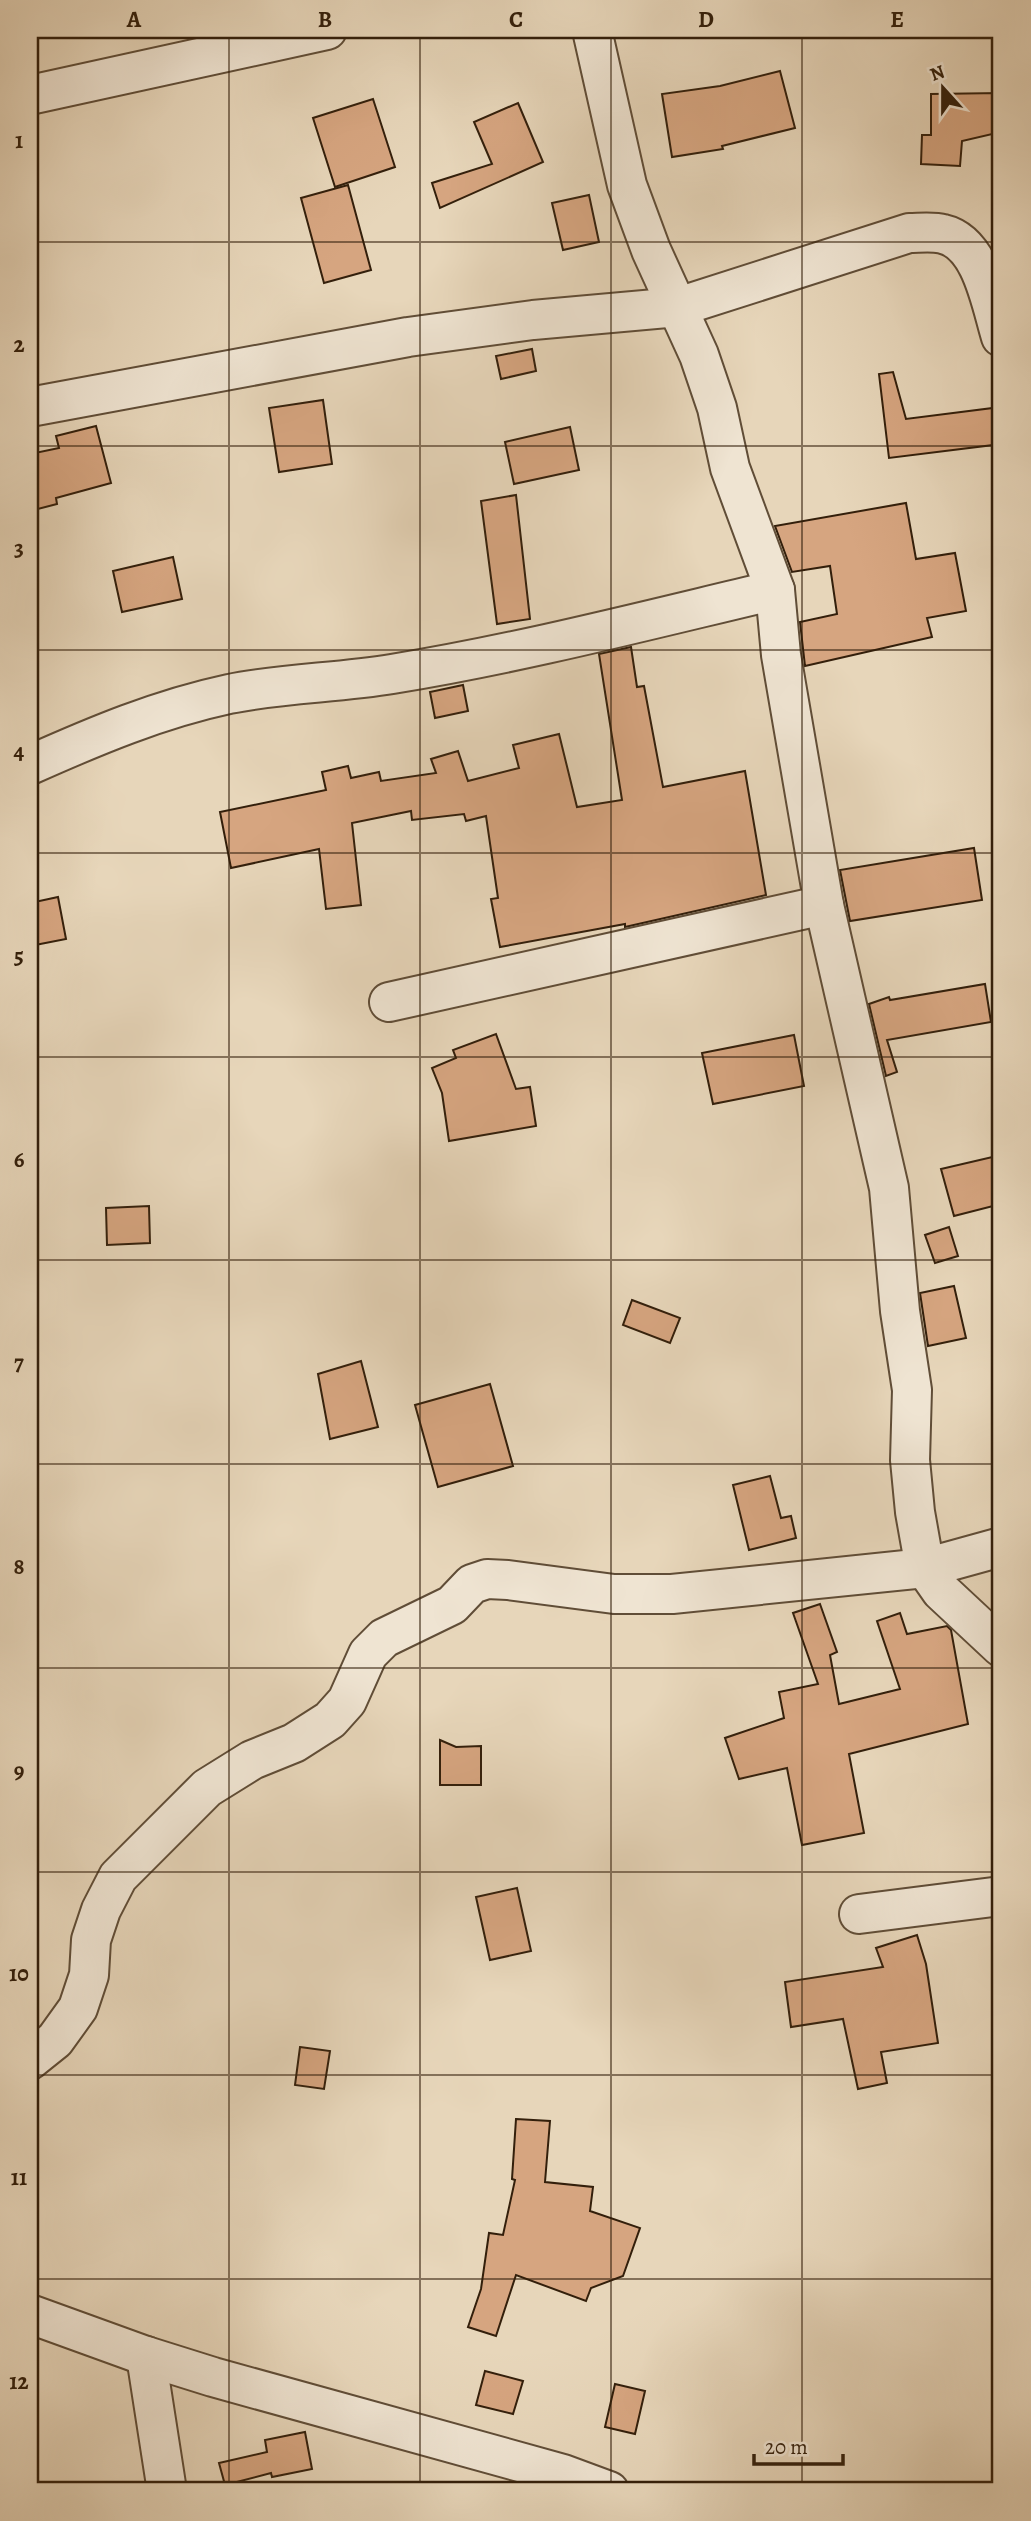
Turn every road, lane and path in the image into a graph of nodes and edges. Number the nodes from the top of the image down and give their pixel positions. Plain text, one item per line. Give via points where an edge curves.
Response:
1 (321, 30) edge
2 (623, 30) edge
3 (595, 45) edge
4 (30, 94) edge
5 (678, 307) junction
6 (1001, 337) edge
7 (30, 407) edge
8 (775, 590) junction
9 (30, 765) edge
10 (824, 905) junction
11 (389, 1002) dead end
12 (1001, 1547) edge
13 (925, 1568) junction
14 (1001, 1647) edge
15 (1001, 1896) edge
16 (859, 1914) dead end
17 (30, 2060) edge
18 (30, 2314) edge
19 (146, 2356) junction
20 (167, 2491) edge
21 (609, 2491) edge

1 - 4 street
2 - 3 street
3 - 5 street via 627,184 650,250
5 - 6 street via 909,233 944,234 966,247 981,275
5 - 7 street via 408,337
5 - 8 street via 717,408 730,468
8 - 9 street via 545,645 391,674 205,700 111,729
8 - 10 street via 781,655
10 - 11 street
10 - 13 street via 888,1188 912,1390 915,1512
12 - 13 street
13 - 14 street via 941,1591
13 - 17 street via 672,1594 614,1594 508,1580 472,1584 452,1605 384,1638 368,1654 347,1701 330,1720 207,1788 118,1877 91,1940 89,1975 78,2008 55,2040
15 - 16 street
18 - 19 street
19 - 20 street
19 - 21 street

